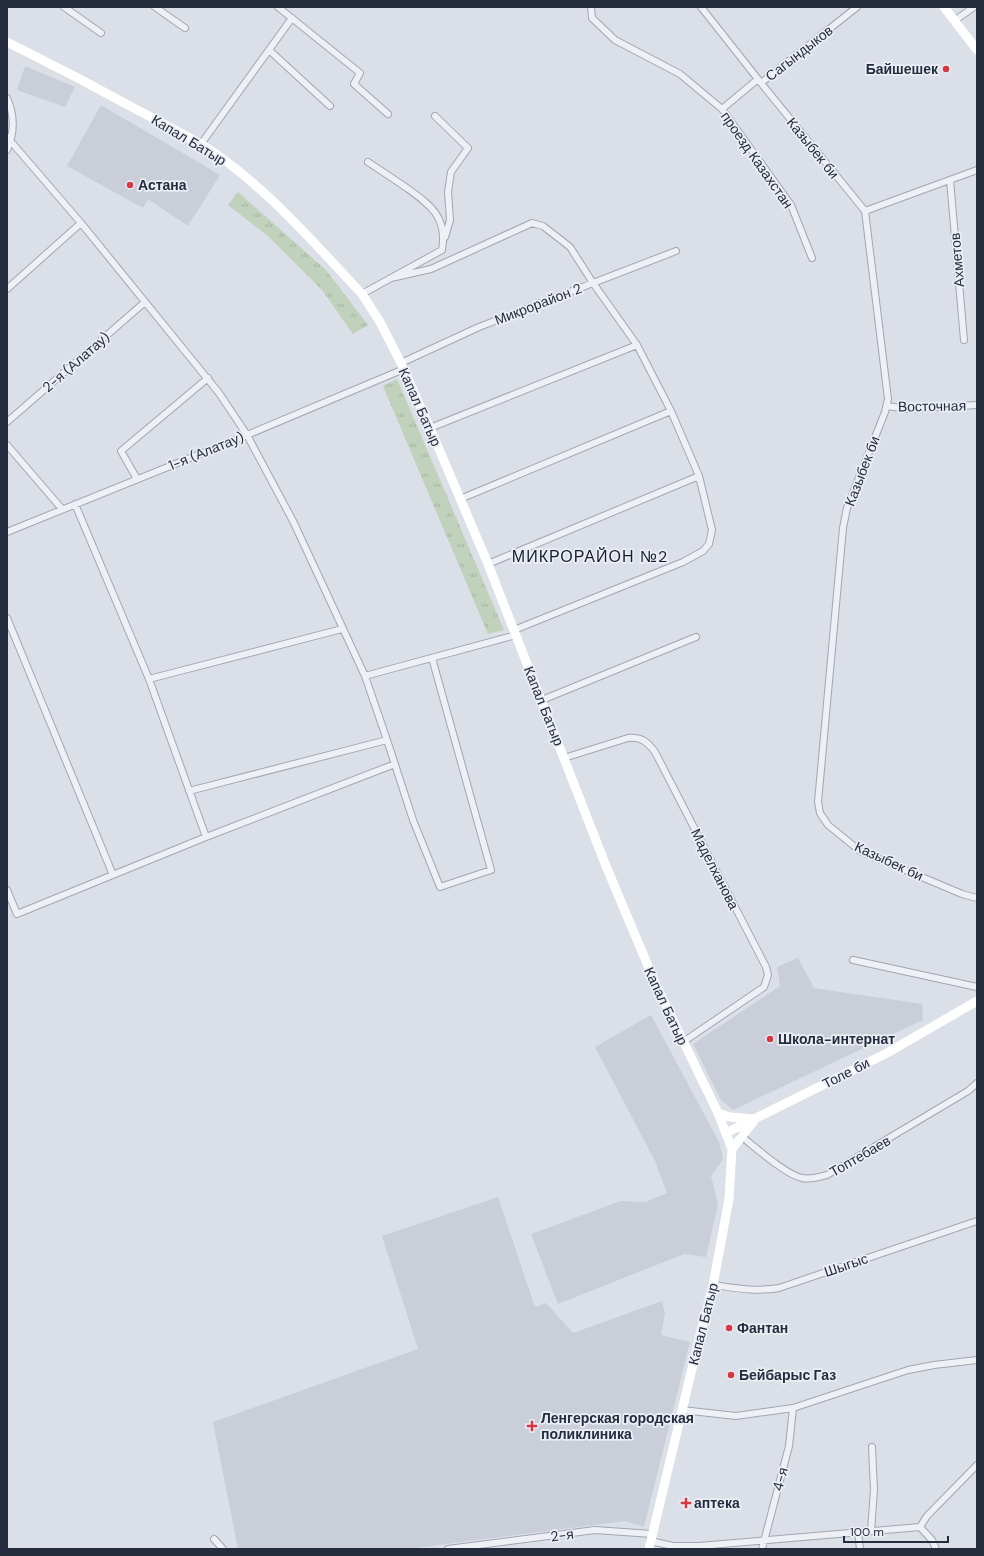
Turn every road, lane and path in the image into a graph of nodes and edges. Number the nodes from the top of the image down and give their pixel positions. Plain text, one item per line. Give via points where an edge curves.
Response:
1 (64, 7) edge
2 (155, 7) edge
3 (278, 7) edge
4 (591, 7) edge
5 (701, 7) edge
6 (856, 7) edge
7 (944, 7) edge
8 (974, 7) edge
9 (292, 18) junction
10 (954, 21) junction
11 (185, 28) dead end
12 (101, 33) dead end
13 (7, 42) edge
14 (269, 50) junction
15 (977, 50) edge
16 (759, 81) junction
17 (7, 98) edge
18 (330, 106) dead end
19 (722, 109) junction
20 (388, 114) dead end
21 (435, 116) dead end
22 (9, 139) edge
23 (201, 144) junction
24 (7, 150) edge
25 (368, 162) dead end
26 (977, 170) edge
27 (950, 180) junction
28 (865, 211) junction
29 (81, 223) junction
30 (444, 237) junction
31 (676, 251) dead end
32 (812, 258) dead end
33 (391, 278) junction
34 (593, 283) junction
35 (7, 289) edge
36 (362, 294) junction
37 (145, 302) junction
38 (964, 340) dead end
39 (637, 345) junction
40 (402, 366) junction
41 (208, 378) junction
42 (977, 405) edge
43 (886, 406) junction
44 (671, 411) junction
45 (7, 422) edge
46 (430, 428) junction
47 (247, 435) junction
48 (7, 445) edge
49 (699, 476) junction
50 (136, 480) junction
51 (460, 499) junction
52 (75, 504) junction
53 (62, 509) junction
54 (7, 532) edge
55 (488, 564) junction
56 (7, 618) edge
57 (342, 629) junction
58 (515, 632) junction
59 (696, 637) dead end
60 (432, 658) junction
61 (365, 676) junction
62 (149, 679) junction
63 (542, 700) junction
64 (387, 740) junction
65 (564, 758) junction
66 (395, 764) junction
67 (189, 791) junction
68 (206, 837) junction
69 (113, 875) junction
70 (7, 890) edge
71 (977, 898) edge
72 (853, 960) dead end
73 (977, 987) edge
74 (977, 1001) edge
75 (683, 1042) junction
76 (977, 1083) edge
77 (718, 1113) junction
78 (755, 1119) junction
79 (726, 1133) junction
80 (741, 1136) junction
81 (732, 1149) junction
82 (977, 1221) edge
83 (713, 1285) junction
84 (977, 1360) edge
85 (793, 1408) junction
86 (682, 1410) junction
87 (872, 1447) dead end
88 (977, 1465) edge
89 (920, 1527) junction
90 (871, 1531) junction
91 (858, 1532) junction
92 (214, 1539) dead end
93 (764, 1540) junction
94 (650, 1541) edge
95 (223, 1549) edge
96 (448, 1549) edge
97 (762, 1549) edge
98 (860, 1549) edge
99 (936, 1549) edge

1 - 12 street
2 - 11 street
3 - 9 street
4 - 19 street, проезд Казахстан via 592,18 615,40 680,74
5 - 16 street, Казыбек би
6 - 16 street, Сагындыков
7 - 10 main road
8 - 10 street
9 - 14 street
9 - 20 street via 360,73 354,84
10 - 15 main road
13 - 23 main road, Капал Батыр
14 - 18 street
14 - 23 street
16 - 19 street, Сагындыков
16 - 28 street, Казыбек би
17 - 22 street via 12,107 14,122
19 - 32 street, проезд Казахстан via 791,205
21 - 30 street via 468,148 451,172 448,192 450,220
22 - 24 street
22 - 29 street
23 - 36 main road, Капал Батыр via 272,200
25 - 30 street via 428,203 439,218
26 - 27 street
27 - 28 street
27 - 38 street, Ахметов
28 - 43 street, Казыбек би via 888,399
29 - 35 street
29 - 37 street
30 - 33 street via 442,250
31 - 34 street, Микрорайон 2
33 - 34 street via 432,269 532,223 543,226 570,247
33 - 36 street
34 - 39 street
34 - 40 street, Микрорайон 2 via 479,327
36 - 40 main road, Капал Батыр via 380,322
37 - 41 street
37 - 45 street, 2-я (Алатау)
39 - 44 street
39 - 46 street
40 - 46 main road, Капал Батыр
40 - 47 street, 1-я (Алатау)
41 - 47 street
41 - 50 street via 121,451
42 - 43 street, Восточная via 907,409
43 - 71 street, Казыбек би via 847,508 843,528 818,802 820,813 828,825 860,850
44 - 49 street
44 - 51 street
46 - 51 main road, Капал Батыр
47 - 50 street, 1-я (Алатау)
47 - 57 street via 293,521
48 - 53 street
49 - 55 street
49 - 58 street via 712,530 709,544 703,551 683,562
50 - 52 street, 1-я (Алатау)
51 - 55 main road, Капал Батыр
52 - 53 street, 1-я (Алатау)
52 - 62 street
53 - 54 street, 1-я (Алатау)
55 - 58 main road, Капал Батыр
56 - 69 street
57 - 61 street
57 - 62 street
58 - 60 street
58 - 63 main road, Капал Батыр
59 - 63 street
60 - 61 street
60 - 66 street via 491,870 440,887 413,820
61 - 64 street
62 - 67 street
63 - 65 main road, Капал Батыр
64 - 66 street
64 - 67 street
65 - 75 main road, Капал Батыр via 656,985
65 - 75 street, Маделханова via 628,738 637,737 649,744 766,967 768,975 764,987
66 - 68 street
67 - 68 street
68 - 69 street
69 - 70 street via 17,914
72 - 73 street
74 - 78 main road, Толе би via 886,1053
75 - 77 main road, Капал Батыр
76 - 80 street, Топтебаев via 915,1124 827,1175 813,1179 801,1178 786,1170
77 - 78 main road
77 - 79 main road, Капал Батыр
78 - 79 main road, Толе би
78 - 80 main road
79 - 81 main road, Капал Батыр
80 - 81 main road
81 - 83 main road, Капал Батыр via 729,1199
82 - 83 street, Шыгыс via 779,1288 763,1291
83 - 86 main road, Капал Батыр
84 - 85 street via 908,1370
85 - 86 street via 736,1416
85 - 93 street, 4-я via 789,1446
86 - 94 main road, Капал Батыр
87 - 90 street via 874,1490
88 - 89 street via 927,1516
89 - 90 street, 2-я
89 - 99 street via 932,1540
90 - 91 street, 2-я
91 - 93 street, 2-я
91 - 98 street
92 - 95 street
93 - 94 street, 2-я via 699,1546 673,1546
93 - 97 street, 4-я
94 - 96 street, 2-я via 595,1530

